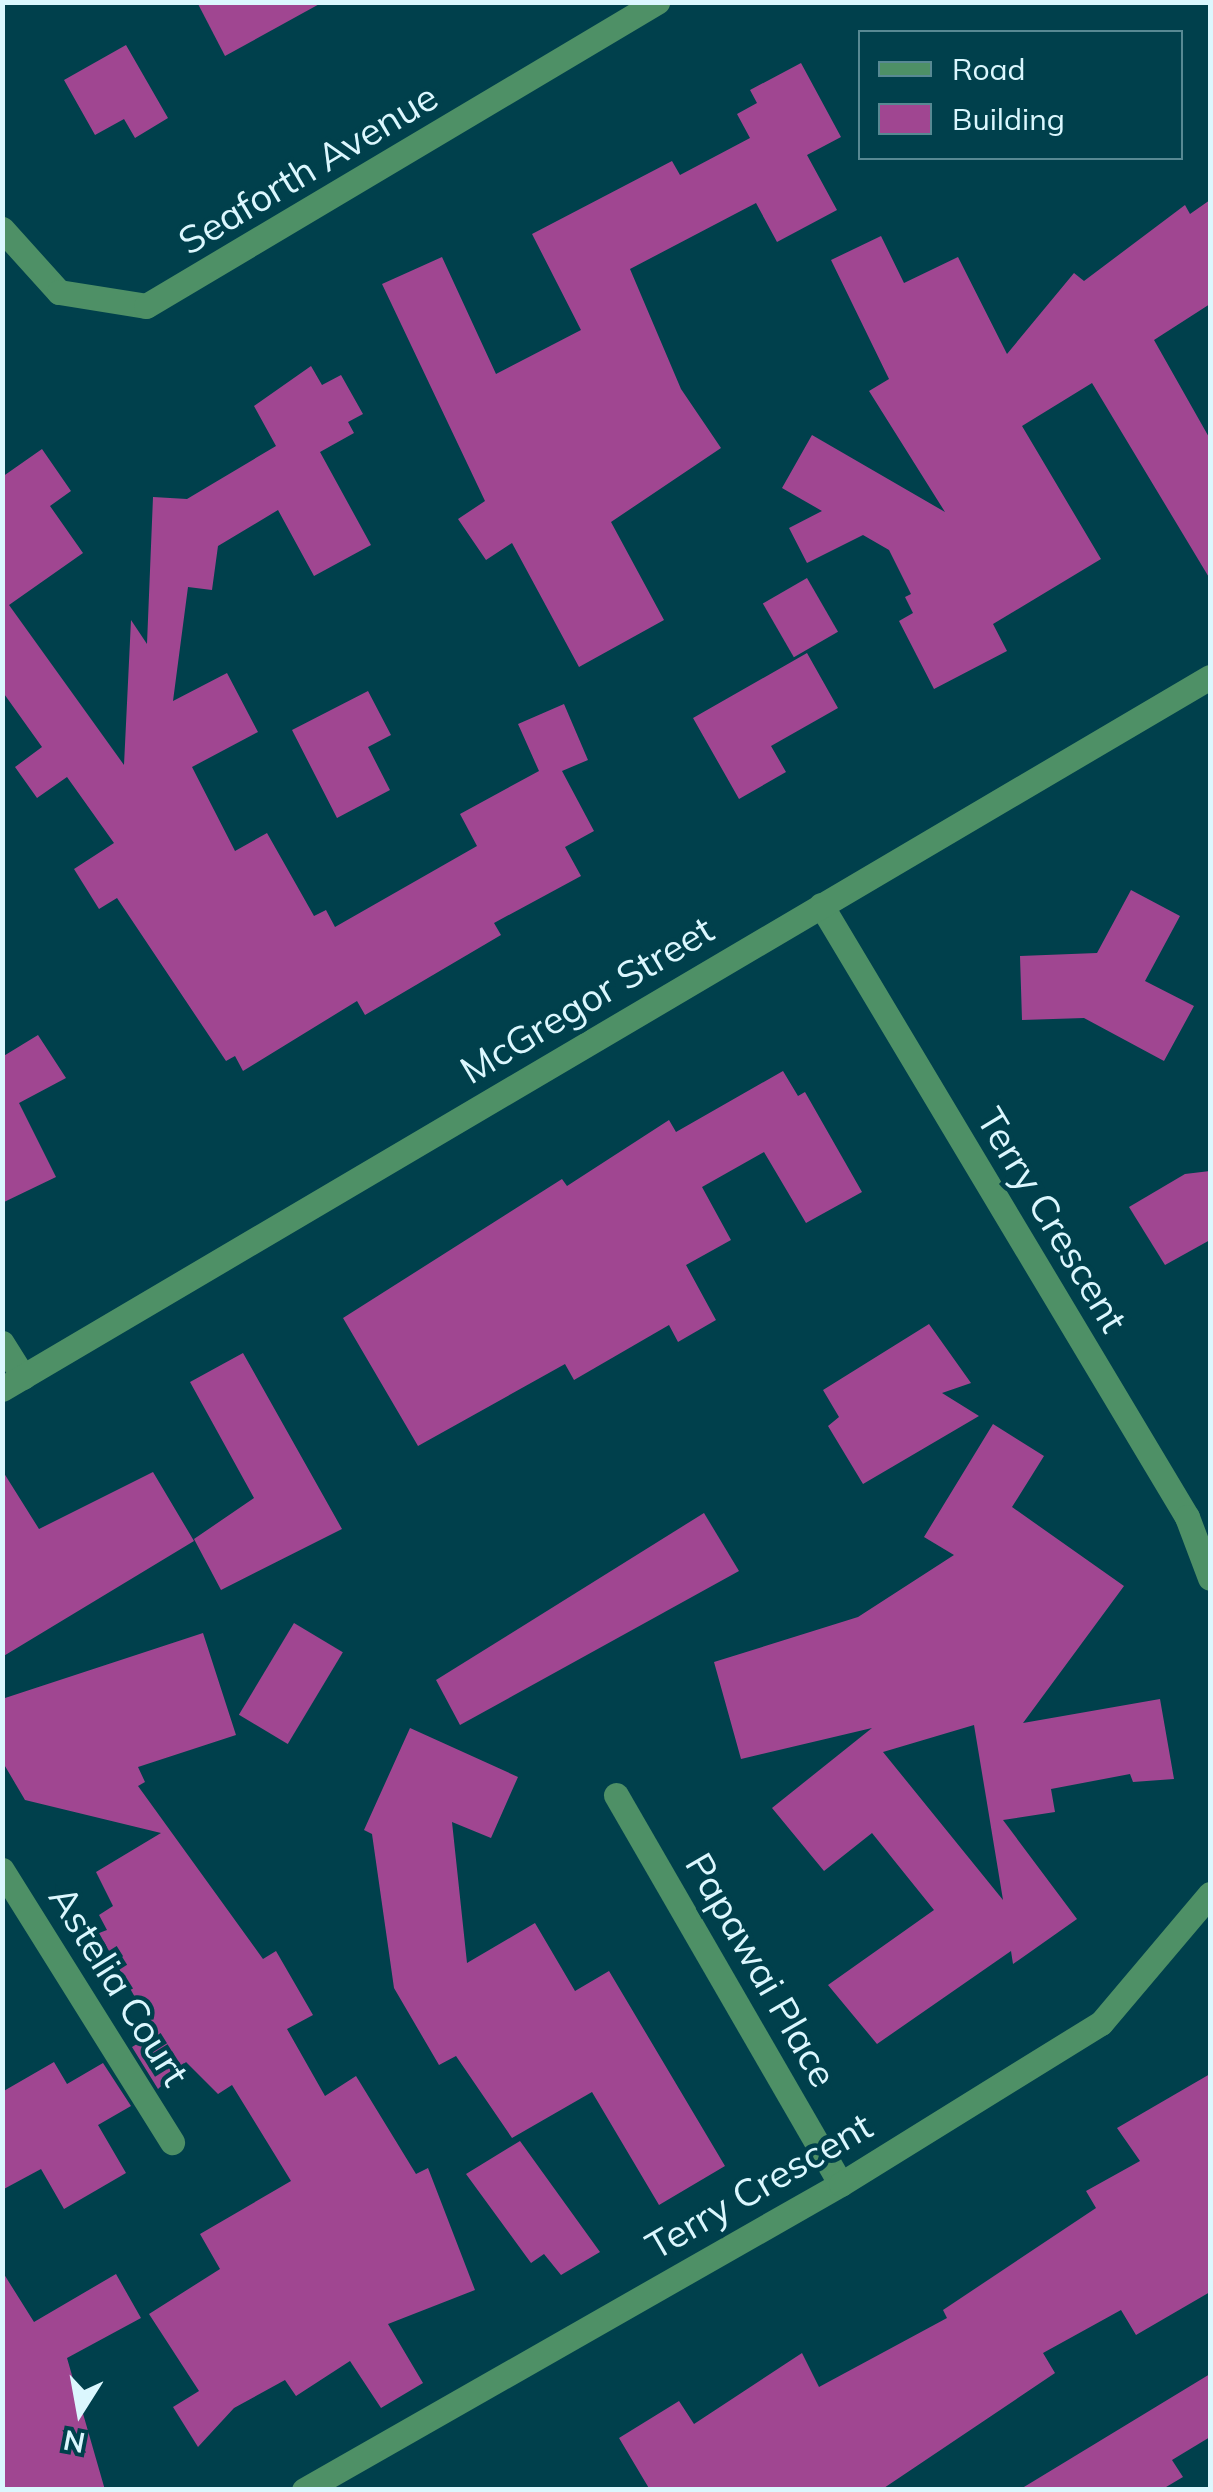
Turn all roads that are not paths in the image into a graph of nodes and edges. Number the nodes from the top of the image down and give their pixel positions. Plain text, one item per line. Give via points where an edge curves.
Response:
1 (657, 2) edge
2 (2, 228) edge
3 (1210, 677) edge
4 (821, 905) junction
5 (2, 1343) edge
6 (13, 1383) edge
7 (1210, 1578) edge
8 (616, 1794) dead end
9 (2, 1870) edge
10 (1210, 1894) edge
11 (172, 2142) dead end
12 (841, 2184) junction
13 (304, 2490) edge

1 - 2 street, Seaforth Avenue via 146,306 59,292
3 - 4 street, McGregor Street
4 - 6 street, McGregor Street
4 - 7 street, Terry Crescent via 1187,1517
5 - 6 street
8 - 12 street, Papawai Place
9 - 11 street, Astelia Court
10 - 12 street, Terry Crescent via 1101,2023
12 - 13 street, Terry Crescent

